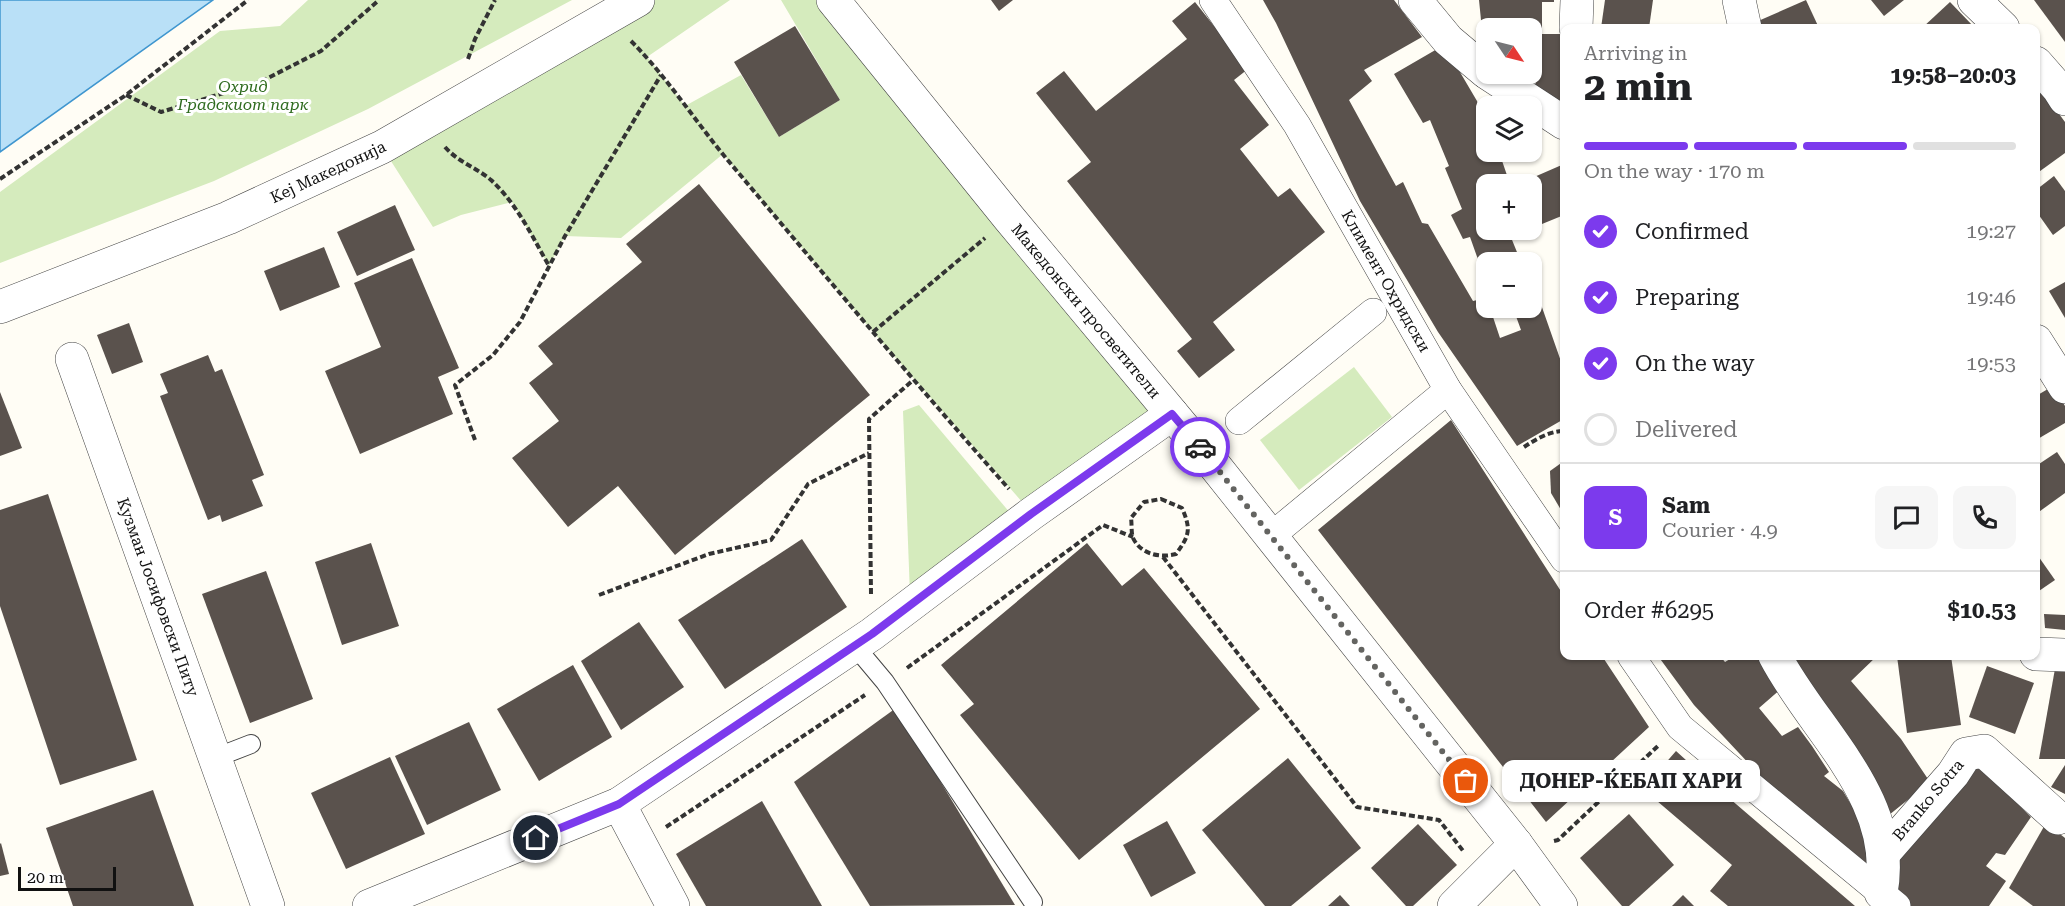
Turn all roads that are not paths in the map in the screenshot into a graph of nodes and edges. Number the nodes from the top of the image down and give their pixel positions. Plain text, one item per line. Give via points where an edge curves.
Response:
1 (638, 0) edge
2 (833, 0) edge
3 (1213, 0) edge
4 (1415, 0) edge
5 (1577, 0) edge
6 (1738, 0) edge
7 (1974, 0) edge
8 (1576, 24) edge
9 (1744, 24) edge
10 (1999, 24) edge
11 (1476, 63) edge
12 (2040, 68) edge
13 (1505, 84) edge
14 (2065, 99) edge
15 (1560, 120) edge
16 (0, 307) edge
17 (1373, 312) dead end
18 (2040, 347) edge
19 (72, 359) dead end
20 (2065, 387) edge
21 (1448, 390) junction
22 (1172, 414) junction
23 (1239, 421) dead end
24 (1271, 536) junction
25 (1560, 553) edge
26 (863, 640) junction
27 (2040, 654) edge
28 (2065, 656) edge
29 (1634, 660) edge
30 (1778, 660) edge
31 (251, 744) dead end
32 (215, 758) junction
33 (619, 804) junction
34 (2058, 818) dead end
35 (1516, 843) junction
36 (1883, 854) junction
37 (1889, 899) edge
38 (1033, 902) dead end
39 (268, 906) edge
40 (369, 906) edge
41 (673, 906) edge
42 (1454, 906) edge
43 (1561, 906) edge

1 - 16 street, Кеј Македонија via 382,147 228,218
2 - 22 street, Македонски просветители
3 - 21 street, Климент Охридски via 1297,125
4 - 11 street via 1448,40
5 - 8 street
6 - 9 street
7 - 10 street
12 - 14 street
13 - 15 street
17 - 23 street
18 - 20 street
19 - 32 street, Кузман Јосифовски Питу
21 - 24 street
21 - 25 street, Климент Охридски
22 - 24 street, Македонски просветители
22 - 26 street
24 - 35 street, Македонски просветители
26 - 33 street
26 - 38 lane via 885,682
27 - 28 street
29 - 37 street via 1680,727
30 - 36 street via 1850,768 1869,803
31 - 32 lane
32 - 39 street, Кузман Јосифовски Питу
33 - 40 street
33 - 41 street
34 - 36 street, Branko Sotra via 1984,751 1966,754
35 - 42 street
35 - 43 street, Македонски просветители
36 - 37 street

